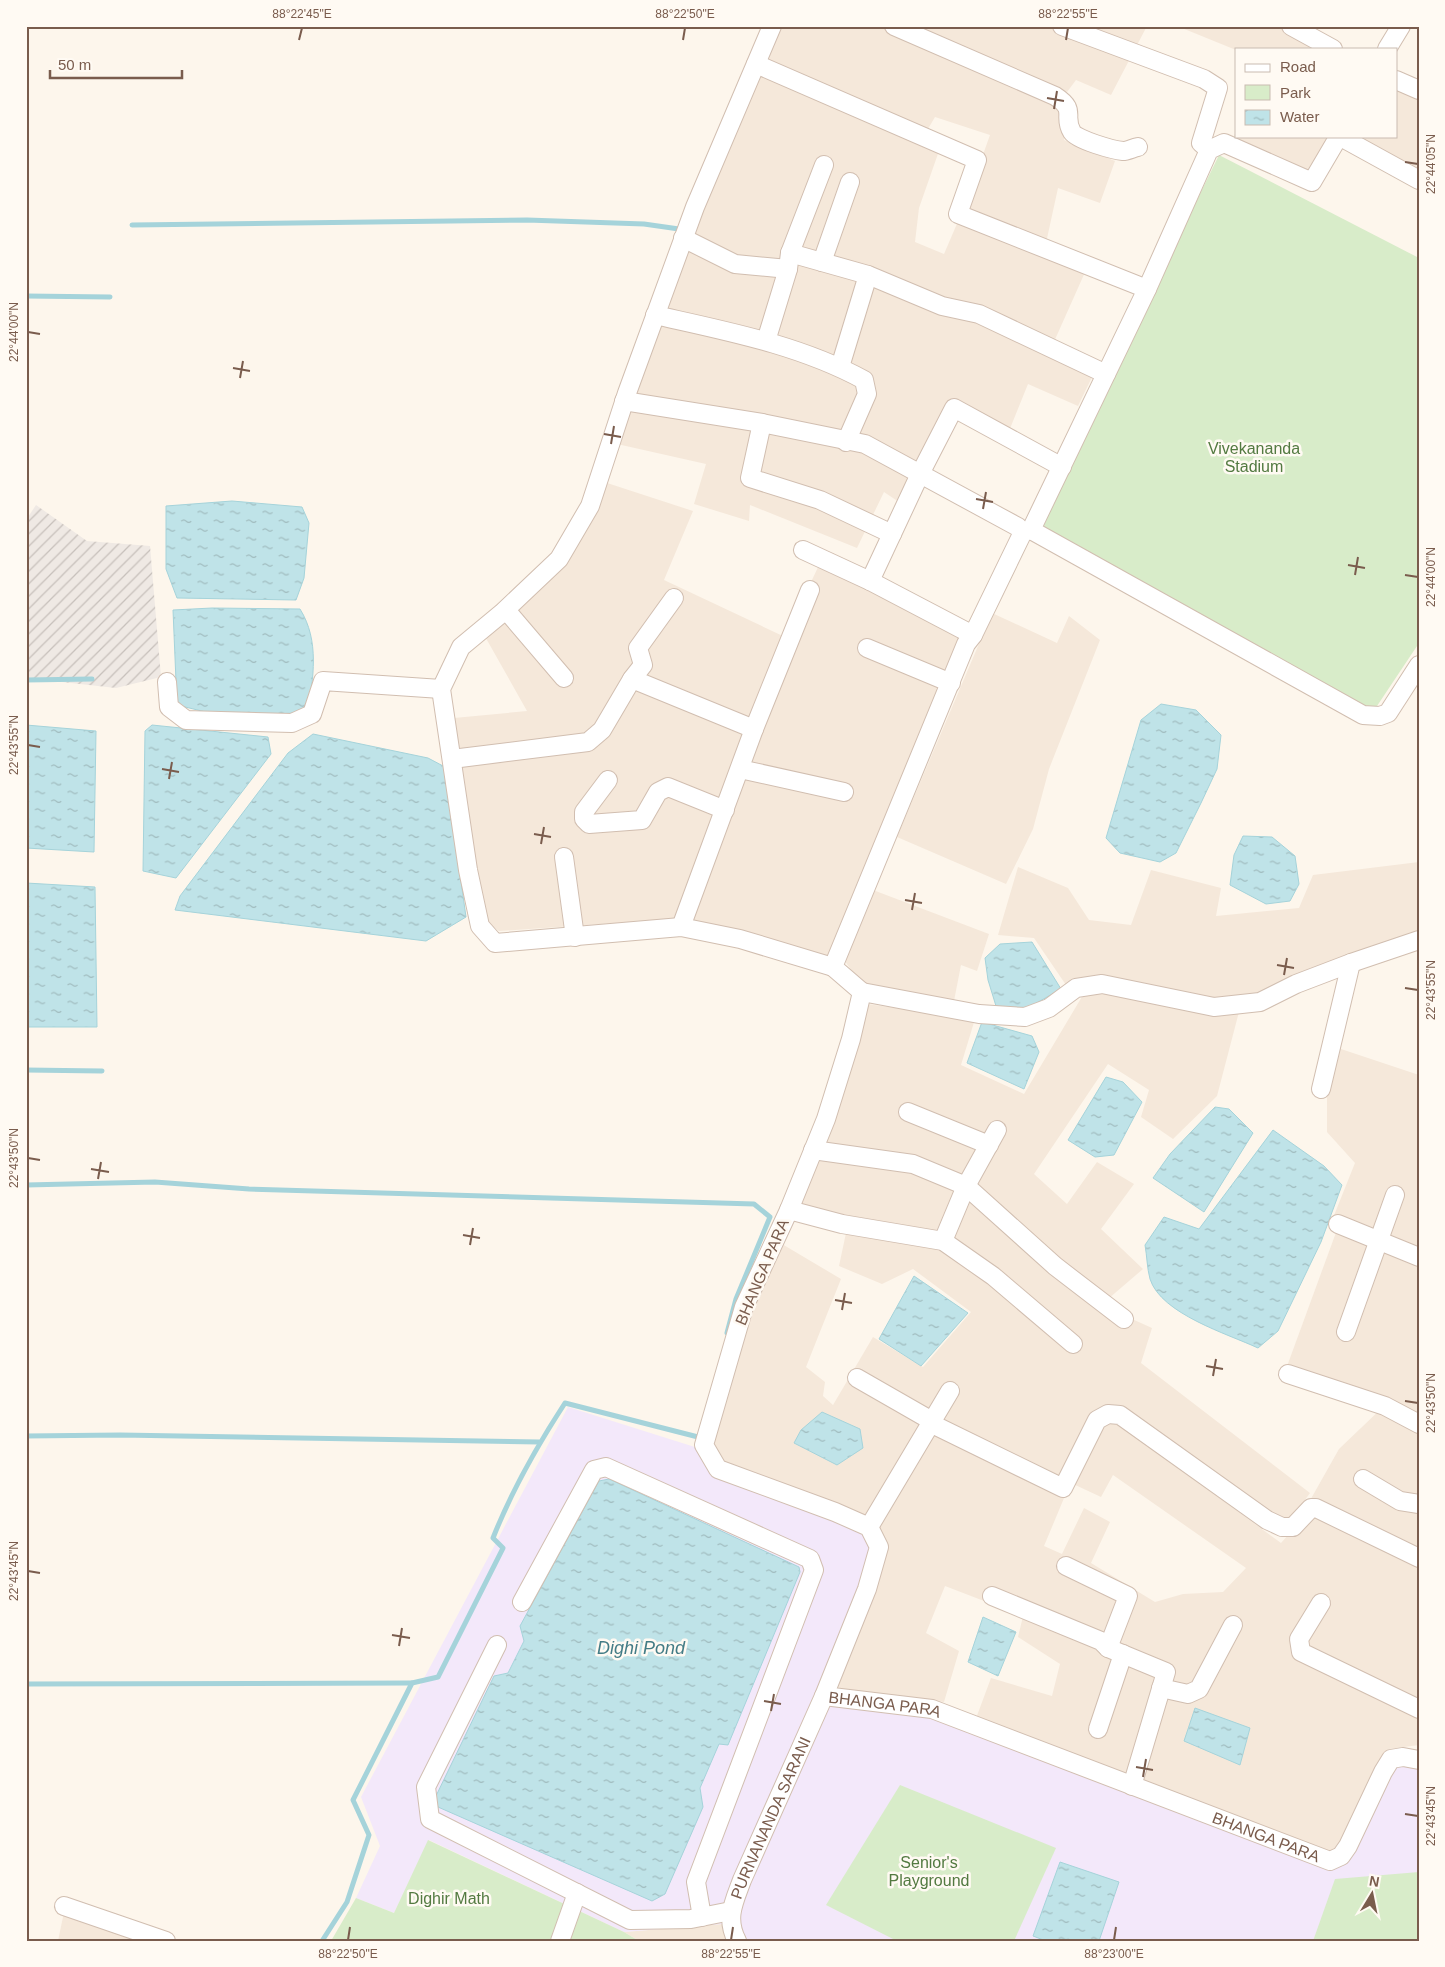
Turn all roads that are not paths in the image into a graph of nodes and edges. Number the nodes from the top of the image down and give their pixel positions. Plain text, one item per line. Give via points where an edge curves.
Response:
1 (772, 26) edge
2 (894, 26) edge
3 (1062, 26) edge
4 (1291, 26) edge
5 (1401, 26) edge
6 (1331, 48) edge
7 (1388, 48) edge
8 (756, 64) junction
9 (1398, 81) edge
10 (1419, 90) edge
11 (1338, 138) edge
12 (1343, 138) edge
13 (1138, 147) dead end
14 (1209, 150) junction
15 (824, 165) dead end
16 (1419, 180) edge
17 (850, 182) dead end
18 (683, 238) junction
19 (789, 261) junction
20 (822, 262) junction
21 (868, 275) junction
22 (1147, 289) junction
23 (655, 315) junction
24 (766, 341) junction
25 (840, 367) junction
26 (1106, 374) junction
27 (624, 401) junction
28 (762, 423) junction
29 (846, 442) junction
30 (1062, 467) junction
31 (920, 474) junction
32 (1027, 531) junction
33 (892, 534) junction
34 (803, 550) dead end
35 (870, 581) junction
36 (810, 590) dead end
37 (674, 598) dead end
38 (506, 610) junction
39 (973, 635) junction
40 (867, 648) dead end
41 (1419, 665) edge
42 (564, 678) dead end
43 (632, 680) junction
44 (167, 682) dead end
45 (951, 683) junction
46 (441, 689) junction
47 (754, 729) junction
48 (452, 759) junction
49 (740, 769) junction
50 (608, 780) dead end
51 (844, 792) dead end
52 (725, 810) junction
53 (564, 858) dead end
54 (681, 928) junction
55 (575, 936) junction
56 (1419, 940) edge
57 (1351, 963) junction
58 (833, 968) junction
59 (862, 992) junction
60 (1321, 1089) dead end
61 (908, 1112) dead end
62 (813, 1150) junction
63 (966, 1186) junction
64 (1395, 1195) dead end
65 (789, 1210) junction
66 (1338, 1224) dead end
67 (943, 1241) junction
68 (1376, 1241) junction
69 (1419, 1257) edge
70 (1124, 1319) dead end
71 (1346, 1332) dead end
72 (1073, 1344) dead end
73 (1288, 1374) dead end
74 (857, 1378) dead end
75 (950, 1391) dead end
76 (931, 1422) junction
77 (1419, 1424) edge
78 (1363, 1479) dead end
79 (1419, 1504) edge
80 (869, 1528) junction
81 (1419, 1558) edge
82 (1066, 1566) dead end
83 (992, 1596) dead end
84 (522, 1602) dead end
85 (1320, 1603) dead end
86 (1233, 1625) dead end
87 (497, 1646) dead end
88 (1116, 1651) junction
89 (1161, 1688) junction
90 (824, 1696) junction
91 (1419, 1709) edge
92 (1098, 1729) dead end
93 (1419, 1760) edge
94 (1132, 1786) junction
95 (577, 1893) junction
96 (64, 1906) dead end
97 (731, 1911) junction
98 (702, 1917) junction
99 (166, 1941) edge
100 (560, 1941) edge
101 (737, 1941) edge

1 - 8 street
2 - 13 street via 1064,102 1069,109 1072,132 1078,138 1124,151
3 - 14 street via 1204,79 1218,88 1201,143
4 - 6 street
5 - 7 street
8 - 18 street
8 - 22 street via 977,160 958,214
9 - 10 street
11 - 14 street via 1312,182 1224,143
12 - 16 street
14 - 22 street
15 - 19 street
17 - 20 street
18 - 19 street via 735,264
18 - 23 street
19 - 20 street
19 - 24 street
20 - 21 street
21 - 25 street
21 - 26 street via 942,306 979,314
22 - 26 street
23 - 24 street
23 - 27 street
24 - 25 street
25 - 29 street via 864,380 868,387 868,394
26 - 30 street
27 - 28 street
27 - 38 street via 590,506 559,558
28 - 29 street
28 - 33 street via 750,478 820,500
29 - 31 street via 865,444
30 - 31 street via 954,408
30 - 32 street
31 - 32 street
31 - 33 street
32 - 39 street
32 - 41 street via 1363,715 1388,713
33 - 35 street
34 - 35 street
35 - 39 street
36 - 47 street
37 - 43 street via 638,648 643,665
38 - 42 street
38 - 46 street via 461,646
39 - 45 street via 966,644
40 - 45 street
43 - 47 street
43 - 48 street via 602,730 588,742
44 - 46 street via 169,708 186,720 292,723 312,714 323,681
45 - 58 street
46 - 48 street
47 - 49 street
48 - 55 street via 468,870 480,926 495,944
49 - 51 street
49 - 52 street
50 - 52 street via 584,812 584,819 589,824 642,820 658,792 668,787
52 - 54 street
53 - 55 street
54 - 55 street
54 - 58 street via 740,939
56 - 57 street
57 - 59 street via 1260,1002 1214,1007 1102,984 1076,988 1049,1008 1025,1017 979,1014
57 - 60 street
58 - 59 street
59 - 62 street, BHANGA PARA via 851,1039
61 - 63 street via 993,1138
62 - 63 street via 913,1164
62 - 65 street, BHANGA PARA
63 - 67 street
63 - 70 street via 1055,1266
64 - 68 street
65 - 67 street via 842,1224
65 - 80 street, BHANGA PARA via 744,1307 704,1446 718,1469 835,1512
66 - 68 street
67 - 72 street via 993,1276
68 - 69 street
68 - 71 street
73 - 77 street via 1385,1406
74 - 76 street
75 - 76 street
76 - 80 street
76 - 81 street via 1063,1488 1097,1420 1108,1414 1120,1415 1267,1520 1282,1527 1293,1527 1311,1508 1316,1508
78 - 79 street via 1400,1501
80 - 90 street, BHANGA PARA via 879,1547 867,1589
82 - 88 street via 1128,1596
83 - 88 street via 1102,1640
84 - 98 street via 594,1470 606,1467 810,1559 814,1570 696,1882
85 - 91 street via 1299,1639 1300,1652
86 - 89 street via 1199,1689 1188,1694
87 - 95 street via 426,1787 430,1819
88 - 89 street via 1166,1672
88 - 92 street
89 - 94 street
90 - 94 street, BHANGA PARA via 932,1709
90 - 97 street, PURNANANDA SARANI
93 - 94 street, BHANGA PARA via 1403,1757 1391,1760 1348,1846 1341,1856 1330,1861
95 - 98 street via 630,1920
95 - 100 street
96 - 99 street
97 - 98 street
97 - 101 street, PURNANANDA SARANI via 730,1928

